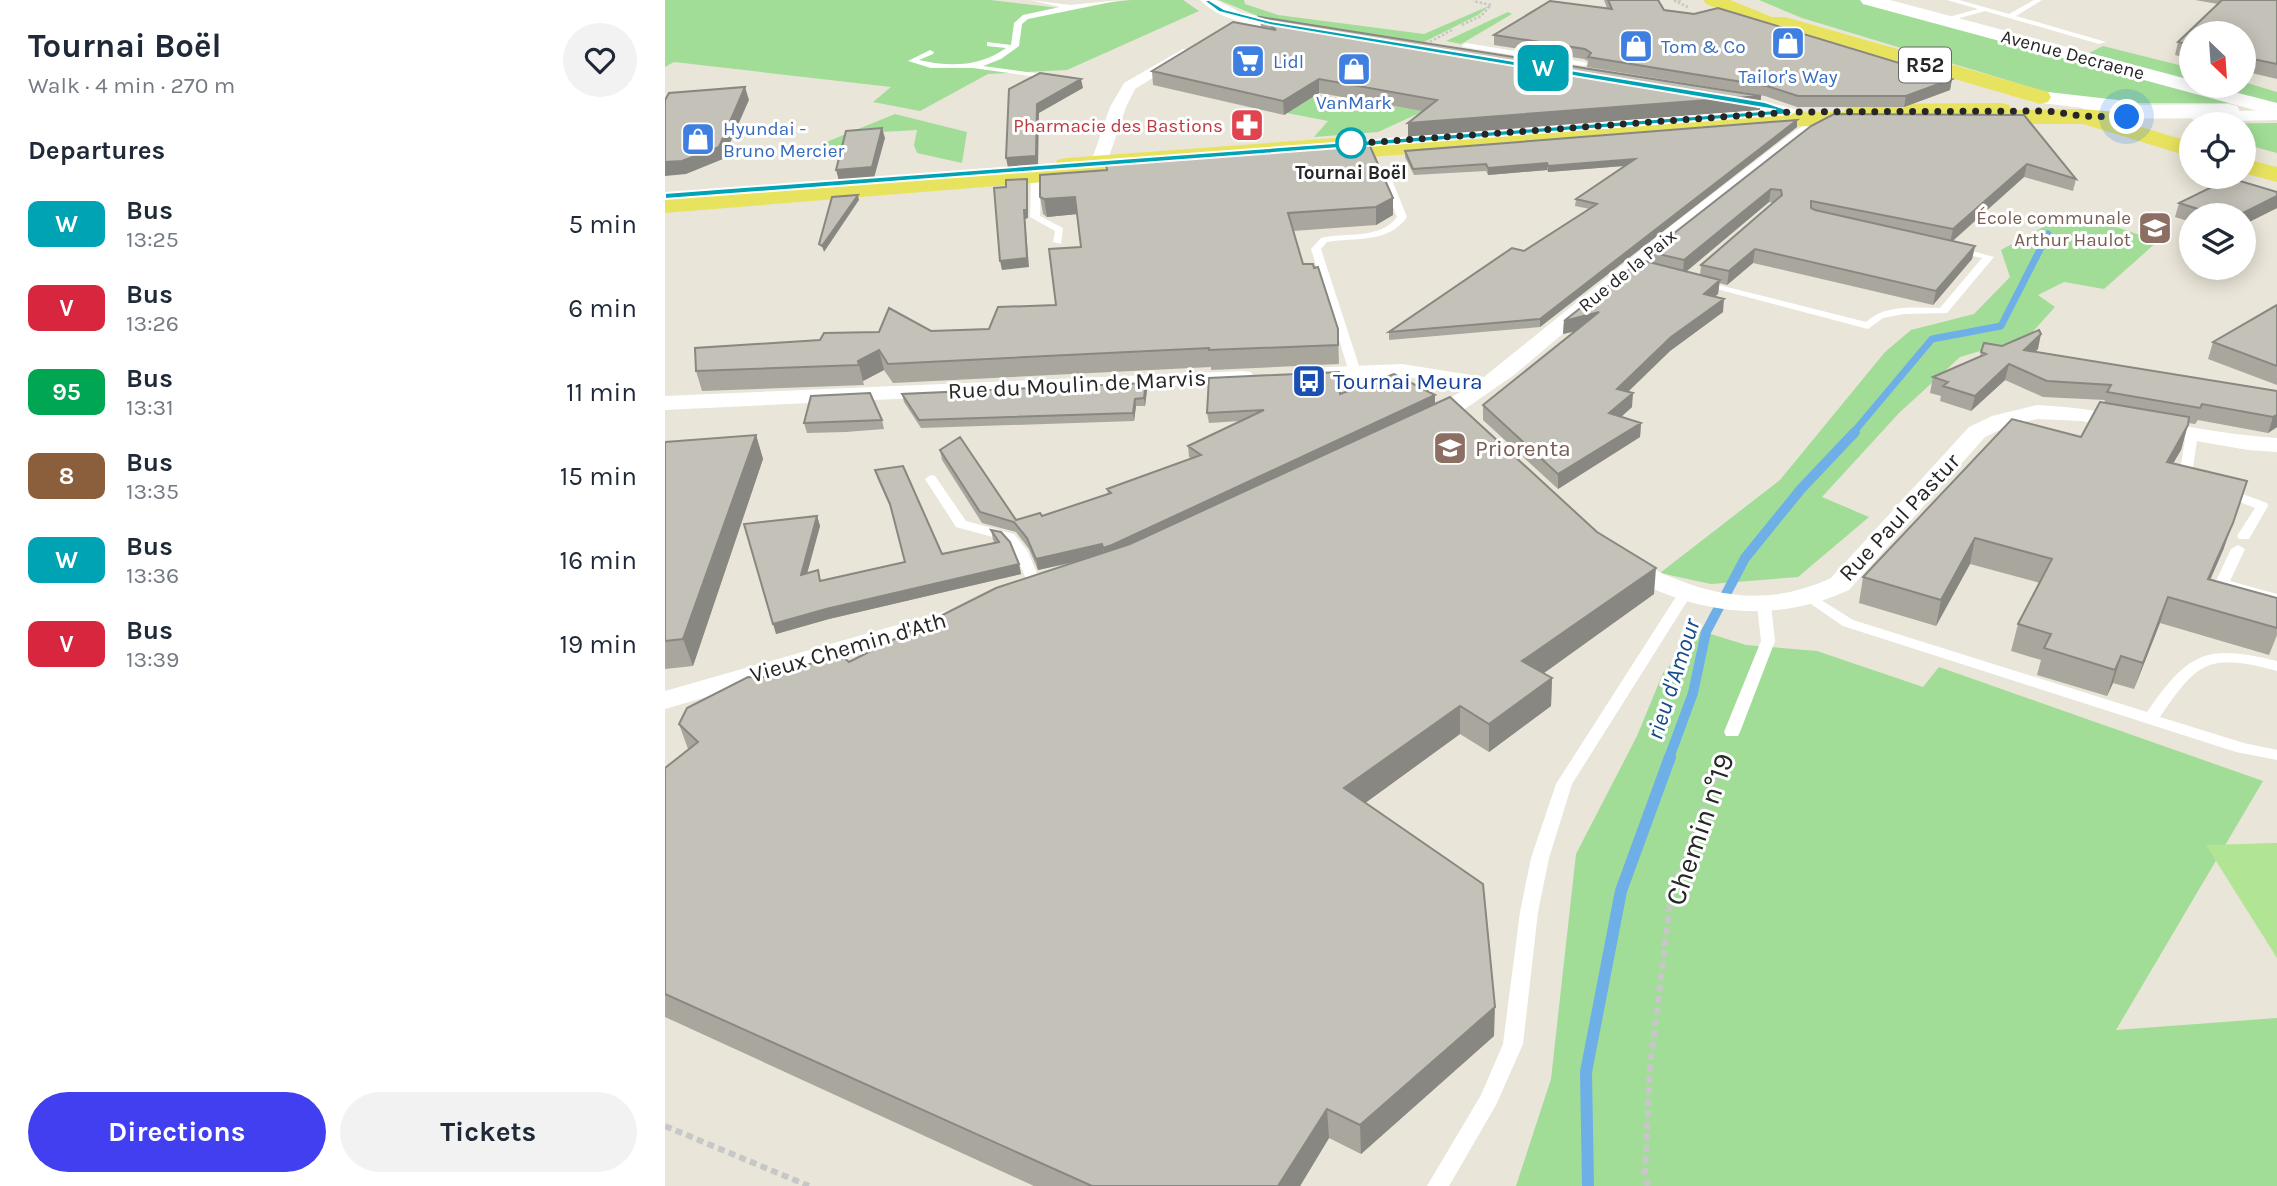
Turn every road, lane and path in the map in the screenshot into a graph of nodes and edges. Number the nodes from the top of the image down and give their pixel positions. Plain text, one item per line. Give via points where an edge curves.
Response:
1 (1033, 0) edge
2 (1118, 0) edge
3 (1207, 0) edge
4 (1713, 0) edge
5 (1732, 0) edge
6 (1870, 0) edge
7 (2039, 0) edge
8 (1473, 1) edge
9 (1070, 7) junction
10 (1985, 9) junction
11 (1949, 10) edge
12 (2010, 16) junction
13 (1308, 29) edge
14 (2102, 42) dead end
15 (990, 44) dead end
16 (1426, 44) edge
17 (1197, 45) edge
18 (1466, 45) dead end
19 (1012, 47) junction
20 (930, 52) dead end
21 (1452, 54) edge
22 (973, 66) junction
23 (1587, 70) joint
24 (1034, 75) edge
25 (1950, 81) junction
26 (1711, 96) edge
27 (2039, 97) junction
28 (2196, 109) junction
29 (1954, 110) junction
30 (1790, 112) junction
31 (2277, 113) edge
32 (2085, 114) junction
33 (1828, 117) junction
34 (1991, 117) junction
35 (1767, 119) junction
36 (1802, 133) junction
37 (2152, 138) junction
38 (2179, 139) edge
39 (2179, 146) edge
40 (2256, 161) edge
41 (1097, 167) junction
42 (2277, 167) edge
43 (2256, 169) edge
44 (1385, 175) edge
45 (2277, 175) edge
46 (1036, 176) junction
47 (665, 196) edge
48 (665, 205) edge
49 (1058, 242) dead end
50 (1935, 245) edge
51 (1687, 280) edge
52 (1355, 372) junction
53 (1286, 375) edge
54 (1258, 376) edge
55 (1488, 384) junction
56 (665, 403) edge
57 (1454, 408) junction
58 (1473, 426) edge
59 (1403, 432) edge
60 (2192, 433) junction
61 (2277, 445) edge
62 (931, 479) dead end
63 (2245, 536) dead end
64 (2238, 549) dead end
65 (1606, 551) edge
66 (1049, 589) joint
67 (1686, 592) junction
68 (1810, 597) junction
69 (2277, 598) edge
70 (1011, 600) edge
71 (1764, 604) junction
72 (971, 612) edge
73 (2277, 666) edge
74 (665, 700) edge
75 (2150, 719) junction
76 (1732, 732) joint
77 (2277, 754) edge
78 (665, 1126) edge
79 (809, 1186) edge
80 (1438, 1186) edge
81 (1648, 1186) edge

1 - 9 lane
2 - 9 lane
3 - 13 street via 1236,21
4 - 25 main road, R52 via 1799,36
5 - 27 main road, R52 via 1821,35
6 - 11 street, Avenue Decraene
7 - 12 lane
8 - 16 path via 1491,5 1482,16
9 - 19 lane via 1026,17 1019,23
10 - 11 lane
10 - 11 lane
10 - 12 lane
11 - 31 street, Avenue Decraene
12 - 14 lane
15 - 19 lane
17 - 41 street via 1129,86
18 - 23 lane
19 - 22 lane
20 - 22 lane via 912,61
21 - 23 street
22 - 24 lane
25 - 29 main road via 1975,99
25 - 32 main road, R52
26 - 30 street
27 - 28 street
27 - 32 main road, R52
28 - 31 street
28 - 32 street
29 - 30 main road
29 - 32 main road
30 - 41 main road
31 - 32 street
32 - 34 main road
32 - 37 main road, R52
32 - 38 main road, R52
33 - 34 main road
33 - 35 main road
33 - 36 street, Rue de la Paix
34 - 37 main road
35 - 36 street
35 - 41 main road
36 - 55 street, Rue de la Paix
37 - 39 main road, R52
40 - 42 main road
41 - 46 main road
41 - 47 main road
43 - 45 main road
44 - 52 lane via 1402,217 1398,225 1381,233 1324,240 1316,248
46 - 48 main road
46 - 49 lane via 1035,217 1060,230
50 - 51 lane via 1989,257 1943,311 1880,315 1868,326
52 - 53 street
52 - 55 street via 1402,370
54 - 56 street, Rue du Moulin de Marvis
55 - 57 street, Rue de la Paix
57 - 58 street
57 - 59 street
60 - 61 street, Rue Paul Pastur
60 - 63 lane via 2186,470 2262,506
60 - 68 street, Rue Paul Pastur via 2081,414 2037,412 2000,421 1977,432 1840,584
62 - 66 lane via 961,524 1009,537
64 - 69 lane via 2222,583
65 - 67 street, Rue Paul Pastur via 1642,575
66 - 70 street
67 - 71 street, Rue Paul Pastur via 1724,602
67 - 80 lane via 1564,784 1540,858 1529,912 1513,1045 1489,1099
68 - 71 street, Rue Paul Pastur
68 - 75 lane via 1848,623
71 - 76 lane, Chemin n°19 via 1768,642
72 - 74 street, Vieux Chemin d'Ath
73 - 75 lane via 2246,657 2219,656 2194,664 2178,678
75 - 77 lane via 2242,748
76 - 81 path, Chemin n°19 via 1671,895 1650,1068
78 - 79 path

